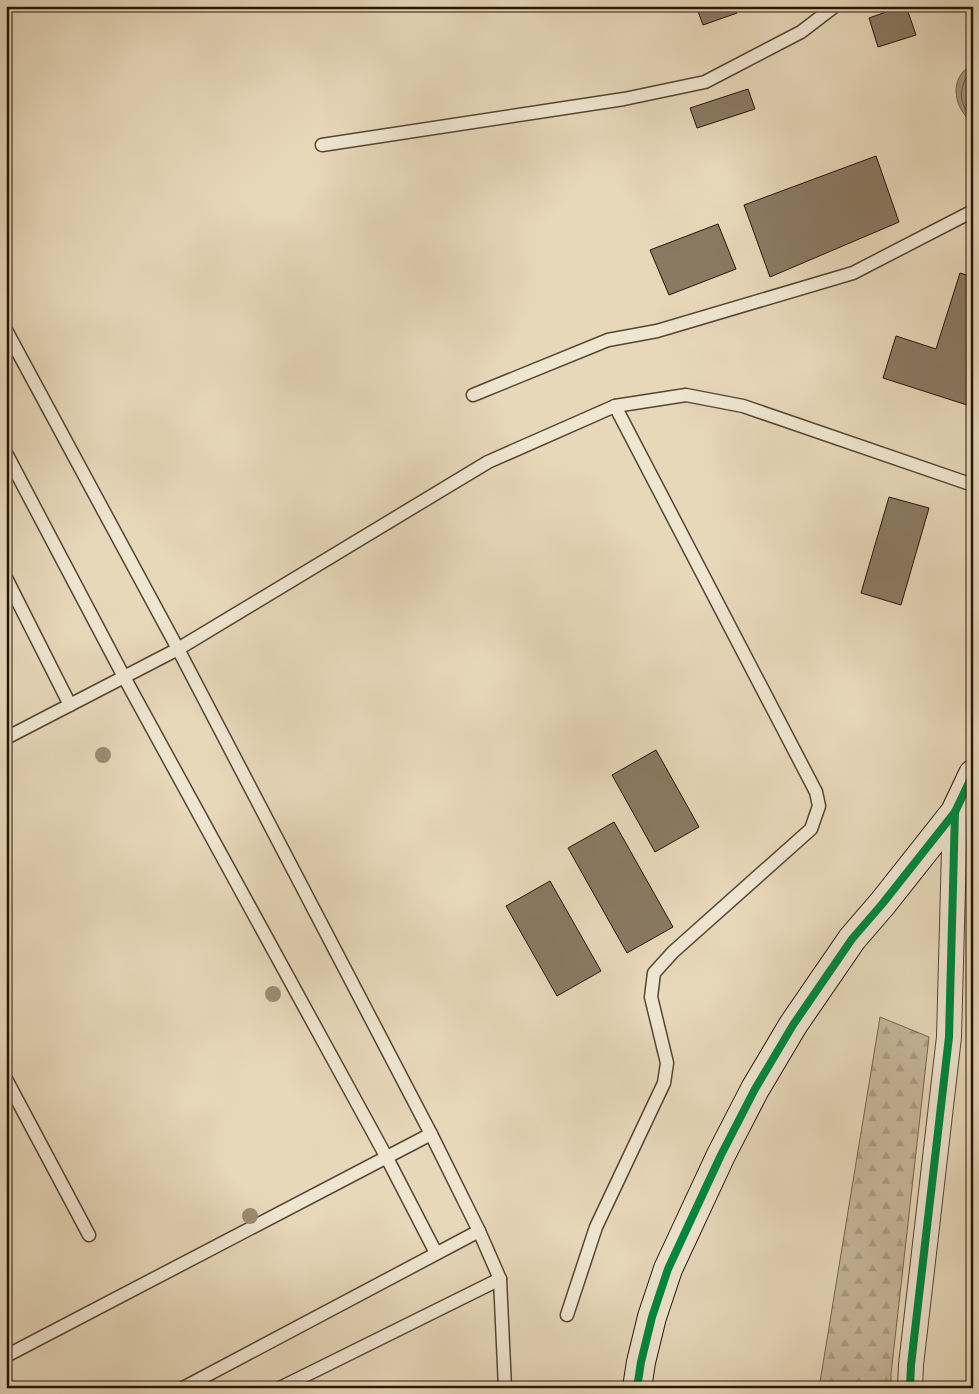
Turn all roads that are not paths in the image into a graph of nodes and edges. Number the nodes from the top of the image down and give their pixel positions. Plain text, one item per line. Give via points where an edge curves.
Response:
1 (835, 6) edge
2 (322, 145) dead end
3 (973, 211) edge
4 (6, 330) edge
5 (473, 394) dead end
6 (615, 406) junction
7 (6, 453) edge
8 (973, 485) edge
9 (6, 578) edge
10 (178, 649) junction
11 (124, 677) junction
12 (70, 705) junction
13 (6, 738) edge
14 (973, 774) edge
15 (955, 812) junction
16 (6, 1079) edge
17 (431, 1134) junction
18 (387, 1158) junction
19 (479, 1231) junction
20 (89, 1235) dead end
21 (436, 1253) junction
22 (500, 1278) junction
23 (567, 1315) dead end
24 (6, 1356) edge
25 (183, 1388) edge
26 (280, 1388) edge
27 (505, 1388) edge
28 (637, 1388) edge
29 (910, 1388) edge

1 - 2 lane via 802,32 705,82 624,99
3 - 5 lane via 853,273 657,330 608,340
4 - 10 lane
6 - 8 lane via 686,395 743,406
6 - 10 lane via 488,462
6 - 23 lane via 816,792 819,806 811,829 673,952 654,973 651,997 667,1064 664,1083 596,1227
7 - 11 lane
9 - 12 lane
10 - 11 lane
10 - 17 lane
11 - 12 lane
11 - 18 lane
12 - 13 lane
14 - 15 main road
15 - 28 main road via 841,954 755,1088 668,1270 652,1317
15 - 29 street via 949,1037 910,1365
16 - 20 lane
17 - 18 lane
17 - 19 lane
18 - 21 lane
18 - 24 lane
19 - 21 lane
19 - 22 lane
21 - 25 lane
22 - 26 lane
22 - 27 lane

